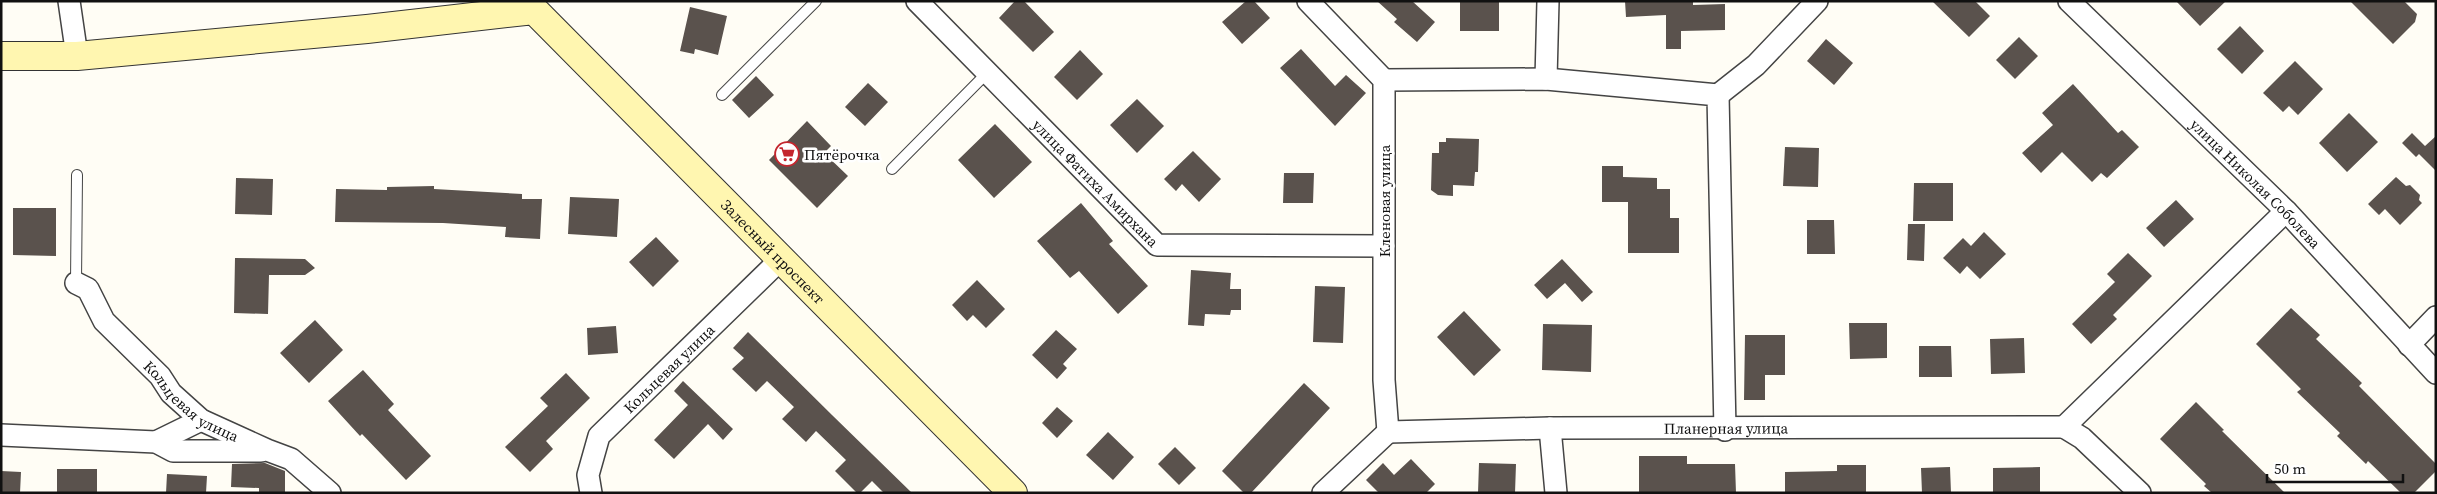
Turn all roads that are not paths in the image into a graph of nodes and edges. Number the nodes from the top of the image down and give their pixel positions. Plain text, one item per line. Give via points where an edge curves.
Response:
1 (69, 1) edge
2 (816, 1) edge
3 (916, 1) edge
4 (1308, 1) edge
5 (1548, 1) edge
6 (1817, 1) edge
7 (2069, 1) edge
8 (1, 56) edge
9 (77, 56) junction
10 (987, 73) junction
11 (1546, 79) junction
12 (1384, 80) junction
13 (1718, 94) junction
14 (722, 95) dead end
15 (892, 169) dead end
16 (77, 175) dead end
17 (2286, 211) junction
18 (1384, 246) junction
19 (780, 260) junction
20 (76, 283) joint
21 (2436, 317) edge
22 (2409, 345) junction
23 (2436, 373) edge
24 (201, 420) junction
25 (2064, 427) junction
26 (1550, 428) junction
27 (1725, 430) junction
28 (1388, 432) junction
29 (1, 435) edge
30 (156, 442) junction
31 (267, 450) junction
32 (330, 493) edge
33 (591, 493) edge
34 (1013, 493) edge
35 (1322, 493) edge
36 (1556, 493) edge
37 (2140, 493) edge

1 - 9 street
2 - 14 lane
3 - 10 street, улица Фатиха Амирхана
4 - 12 street
5 - 11 street
6 - 13 street via 1756,65
7 - 17 street, улица Николая Соболева
8 - 9 main road
9 - 19 main road, Залесный проспект via 534,10
10 - 15 lane
10 - 18 street, улица Фатиха Амирхана via 1157,245
11 - 12 street
11 - 13 street
12 - 18 street, Кленовая улица
13 - 27 street
16 - 20 lane
17 - 22 street, улица Николая Соболева
17 - 25 street
18 - 28 street, Кленовая улица via 1384,380
19 - 33 street, Кольцевая улица via 599,436 588,475
19 - 34 main road, Залесный проспект
20 - 24 street, Кольцевая улица via 88,288 104,321 160,376 171,393
21 - 22 street
22 - 23 street, улица Николая Соболева
24 - 30 street
24 - 31 street, Кольцевая улица
25 - 27 street, Планерная улица
25 - 37 street via 2082,438
26 - 27 street, Планерная улица
26 - 28 street, Планерная улица
26 - 36 street
28 - 35 street
29 - 30 street
30 - 31 street via 173,451
31 - 32 street, Кольцевая улица via 291,459

